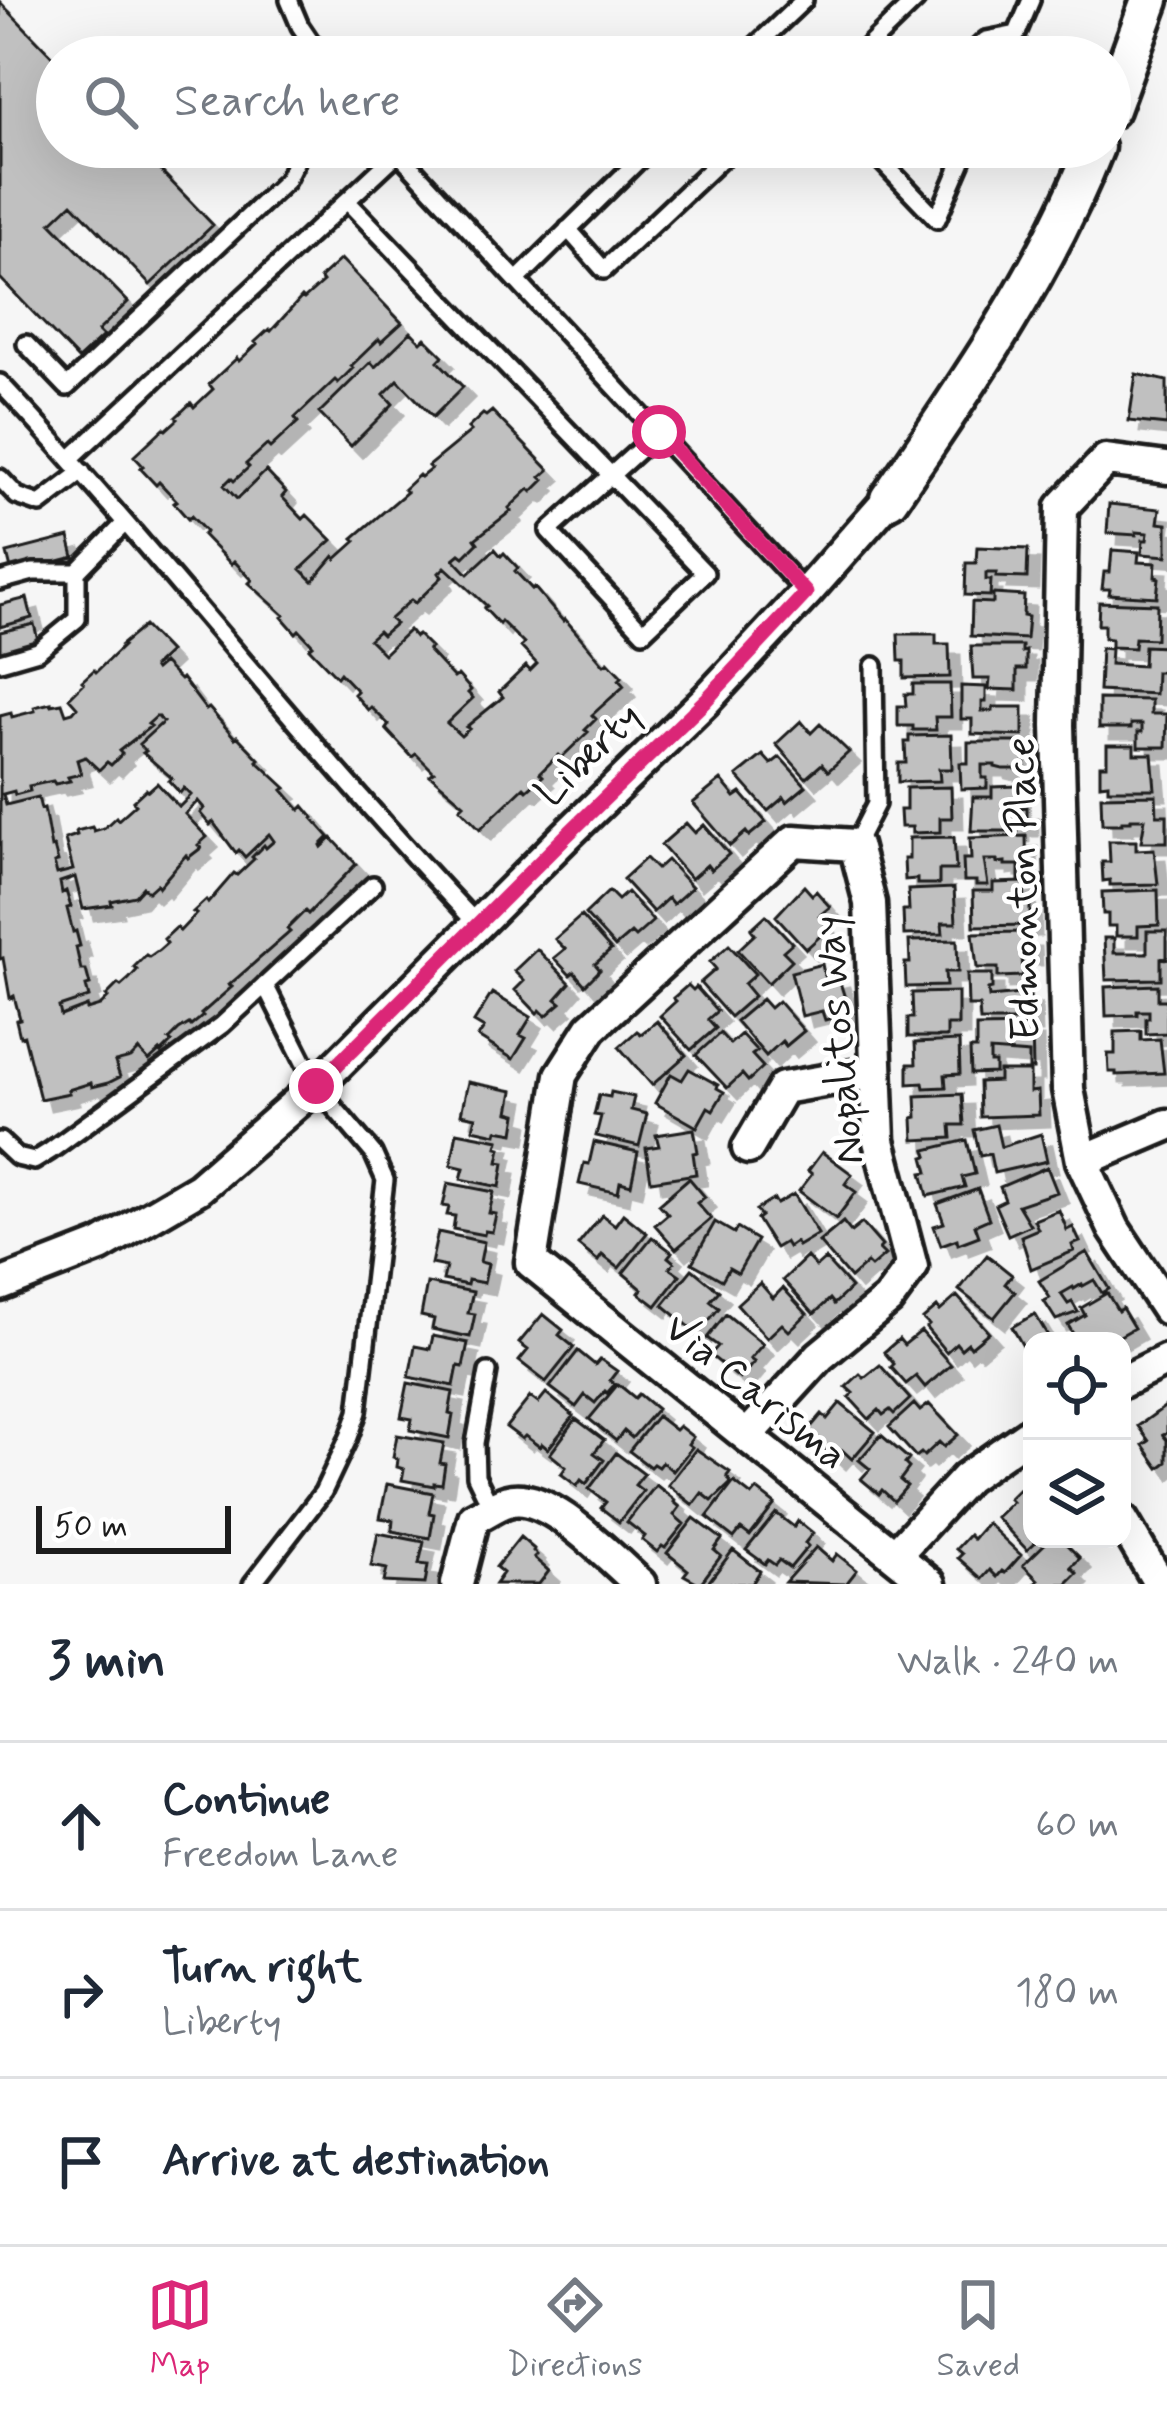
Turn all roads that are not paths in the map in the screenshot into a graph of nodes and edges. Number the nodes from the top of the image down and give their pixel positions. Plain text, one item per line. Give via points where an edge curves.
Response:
1 (289, 0) edge
2 (804, 0) edge
3 (916, 0) edge
4 (1031, 0) edge
5 (1150, 0) edge
6 (1016, 34) joint
7 (307, 36) edge
8 (766, 36) edge
9 (878, 36) edge
10 (1006, 36) edge
11 (1131, 52) edge
12 (292, 168) edge
13 (379, 168) edge
14 (413, 168) edge
15 (631, 168) edge
16 (712, 168) edge
17 (889, 168) edge
18 (959, 168) edge
19 (1087, 168) edge
20 (347, 202) junction
21 (568, 230) junction
22 (517, 280) junction
23 (26, 344) dead end
24 (0, 382) edge
25 (659, 432) junction
26 (76, 465) junction
27 (1167, 468) edge
28 (611, 473) junction
29 (0, 478) edge
30 (889, 499) joint
31 (125, 523) junction
32 (77, 572) junction
33 (0, 581) edge
34 (806, 593) junction
35 (0, 662) edge
36 (874, 666) dead end
37 (855, 845) junction
38 (373, 885) dead end
39 (478, 926) junction
40 (265, 985) junction
41 (876, 1072) junction
42 (316, 1086) junction
43 (1167, 1125) edge
44 (0, 1141) edge
45 (748, 1148) dead end
46 (1082, 1161) junction
47 (0, 1285) edge
48 (1167, 1309) edge
49 (1167, 1360) edge
50 (488, 1372) dead end
51 (1131, 1378) edge
52 (748, 1436) junction
53 (1023, 1438) edge
54 (501, 1504) junction
55 (1131, 1535) edge
56 (896, 1554) junction
57 (252, 1584) edge
58 (458, 1584) edge
59 (640, 1584) edge
60 (930, 1584) edge
61 (1160, 1584) edge

1 - 7 lane
2 - 8 lane
3 - 9 lane
4 - 6 lane
5 - 11 street
6 - 10 lane
12 - 23 lane via 67,387
13 - 20 lane
14 - 22 lane
15 - 21 lane
16 - 21 lane via 604,270
17 - 18 lane via 937,219
19 - 30 street, Liberty via 982,365
20 - 26 lane
20 - 28 lane
21 - 22 lane
22 - 25 lane
24 - 26 lane
25 - 28 lane
25 - 34 lane
26 - 29 lane via 40,504
26 - 31 lane
27 - 46 street, Edmonton Place via 1106,460 1062,507 1058,725 1068,1089
28 - 28 lane via 705,573 643,632 549,531
30 - 34 street, Liberty
31 - 32 lane
31 - 39 lane
32 - 33 lane
32 - 35 lane via 77,619 38,651
34 - 39 street, Liberty
36 - 37 lane via 876,804
37 - 41 street, Nopalitos Way via 871,904
37 - 52 street, Via Carisma via 794,841 591,1028 561,1075 531,1262
38 - 40 lane
39 - 42 street, Liberty
40 - 42 lane
40 - 44 lane via 34,1161
41 - 45 street via 783,1088
41 - 52 street, Nopalitos Way via 879,1141 912,1267
42 - 47 street, Liberty via 199,1188 100,1246
42 - 57 lane via 385,1180 358,1412 323,1492
43 - 46 street
46 - 48 street, Edmonton Place via 1114,1229
49 - 51 street
50 - 54 lane via 476,1476
52 - 56 street, Via Carisma
53 - 56 street via 966,1478
54 - 58 street via 474,1518
54 - 59 street via 533,1500 554,1510
55 - 61 street
56 - 60 street, Via Carisma

